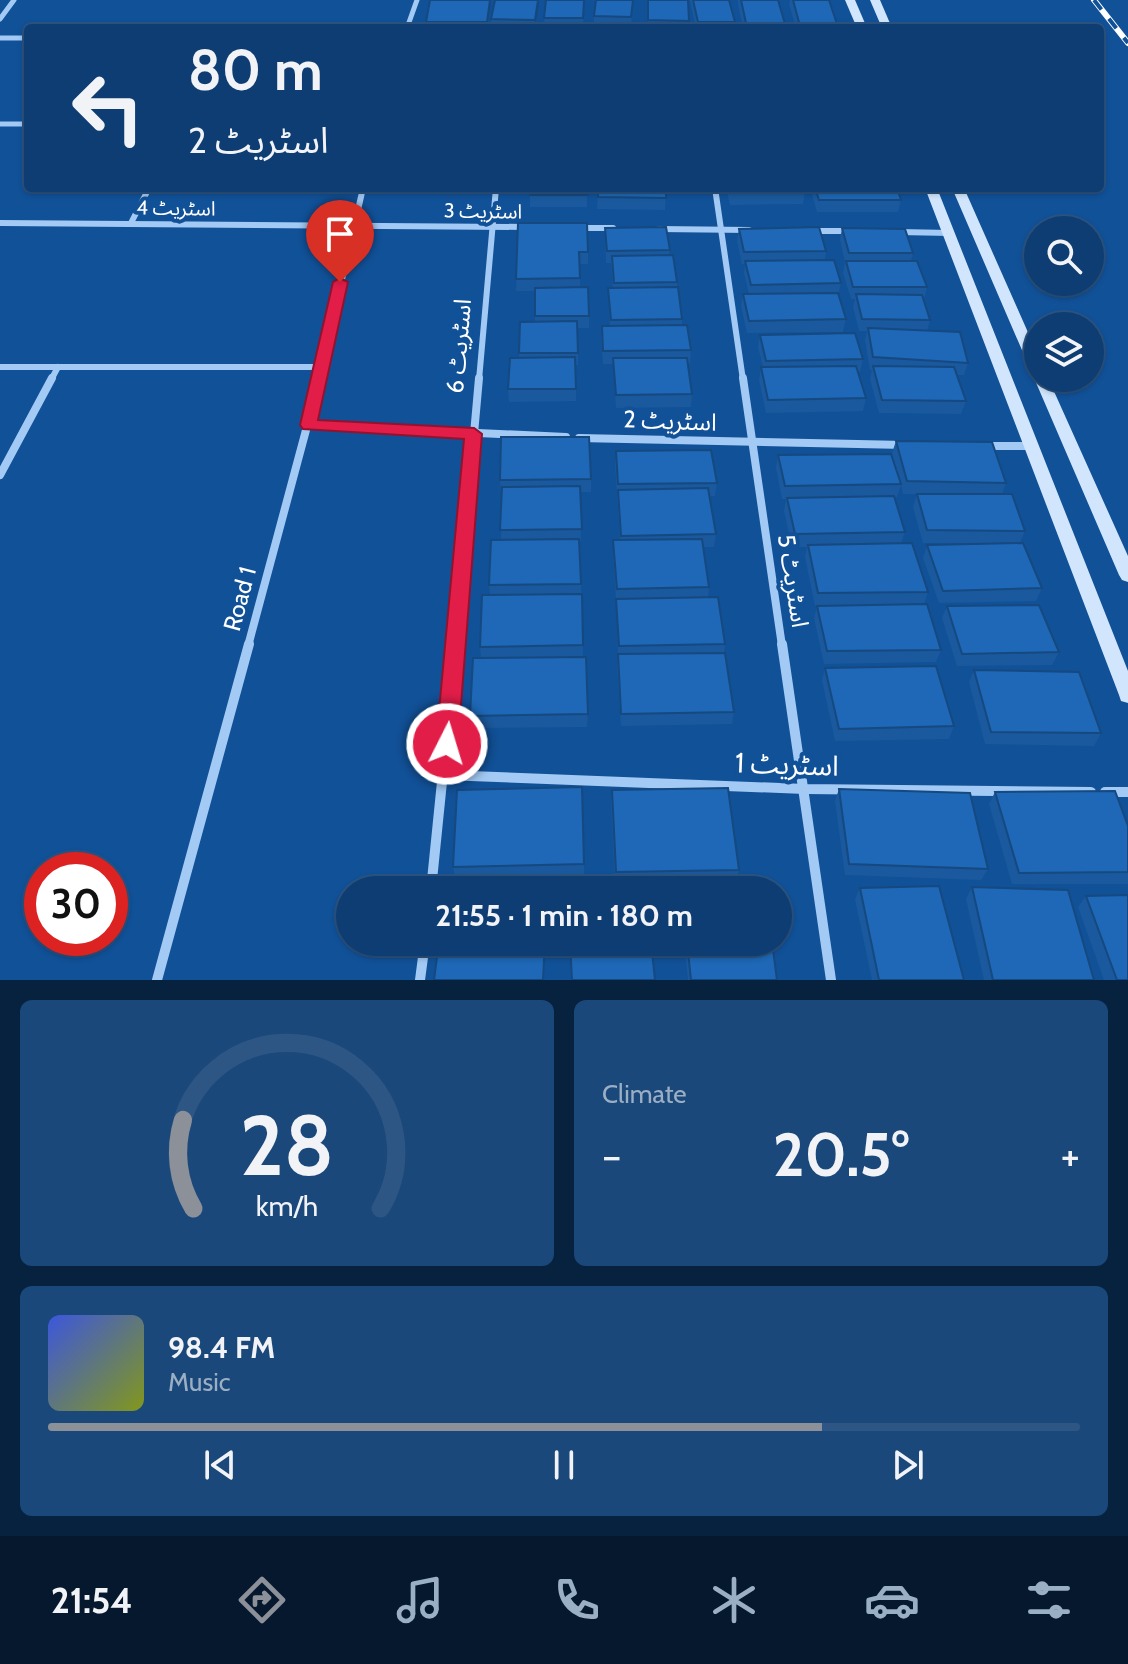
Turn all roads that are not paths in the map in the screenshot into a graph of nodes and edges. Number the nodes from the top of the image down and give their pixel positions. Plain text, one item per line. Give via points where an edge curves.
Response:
1 (14, 0) edge
2 (417, 0) edge
3 (850, 0) edge
4 (875, 0) edge
5 (0, 19) edge
6 (408, 24) edge
7 (860, 24) edge
8 (885, 24) edge
9 (0, 38) edge
10 (24, 38) edge
11 (0, 124) edge
12 (24, 124) edge
13 (147, 192) edge
14 (362, 192) edge
15 (496, 192) edge
16 (716, 192) edge
17 (933, 192) edge
18 (960, 192) edge
19 (0, 223) edge
20 (131, 223) junction
21 (352, 226) junction
22 (492, 227) junction
23 (538, 227) edge
24 (568, 228) edge
25 (630, 228) edge
26 (645, 229) edge
27 (721, 230) junction
28 (752, 230) edge
29 (797, 231) edge
30 (858, 231) edge
31 (889, 232) edge
32 (950, 233) junction
33 (1024, 339) edge
34 (0, 367) edge
35 (58, 367) junction
36 (323, 367) junction
37 (1047, 392) edge
38 (309, 425) junction
39 (474, 434) junction
40 (752, 444) junction
41 (922, 445) edge
42 (968, 446) edge
43 (1030, 446) junction
44 (0, 475) edge
45 (1128, 575) edge
46 (1128, 695) edge
47 (444, 775) junction
48 (805, 789) junction
49 (1128, 792) edge
50 (433, 876) edge
51 (423, 956) edge
52 (157, 980) edge
53 (420, 980) edge
54 (831, 980) edge

1 - 5 street
2 - 6 street
3 - 7 main road
4 - 8 main road
9 - 10 street
11 - 12 street
13 - 20 street
14 - 21 street, Road 1
15 - 22 street, اسٹریٹ 6
16 - 27 street, اسٹریٹ 5
17 - 32 main road
18 - 33 main road
19 - 20 street, اسٹریٹ 4
20 - 21 street, اسٹریٹ 4
21 - 22 street, اسٹریٹ 3
21 - 36 street, Road 1
22 - 23 street, اسٹریٹ 3
22 - 39 street, اسٹریٹ 6
24 - 25 street
26 - 27 street
27 - 28 street
27 - 40 street, اسٹریٹ 5
29 - 30 street
31 - 32 street
32 - 43 main road
34 - 35 street
35 - 36 street
35 - 44 street
36 - 38 street, Road 1
37 - 45 main road
38 - 39 street, اسٹریٹ 2
38 - 52 street, Road 1
39 - 40 street, اسٹریٹ 2
39 - 47 street, اسٹریٹ 6
40 - 41 street, اسٹریٹ 2
40 - 48 street, اسٹریٹ 5
42 - 43 street
43 - 46 main road
47 - 48 street, اسٹریٹ 1
47 - 50 street, اسٹریٹ 6
48 - 49 street, اسٹریٹ 1
48 - 54 street, اسٹریٹ 5
51 - 53 street

